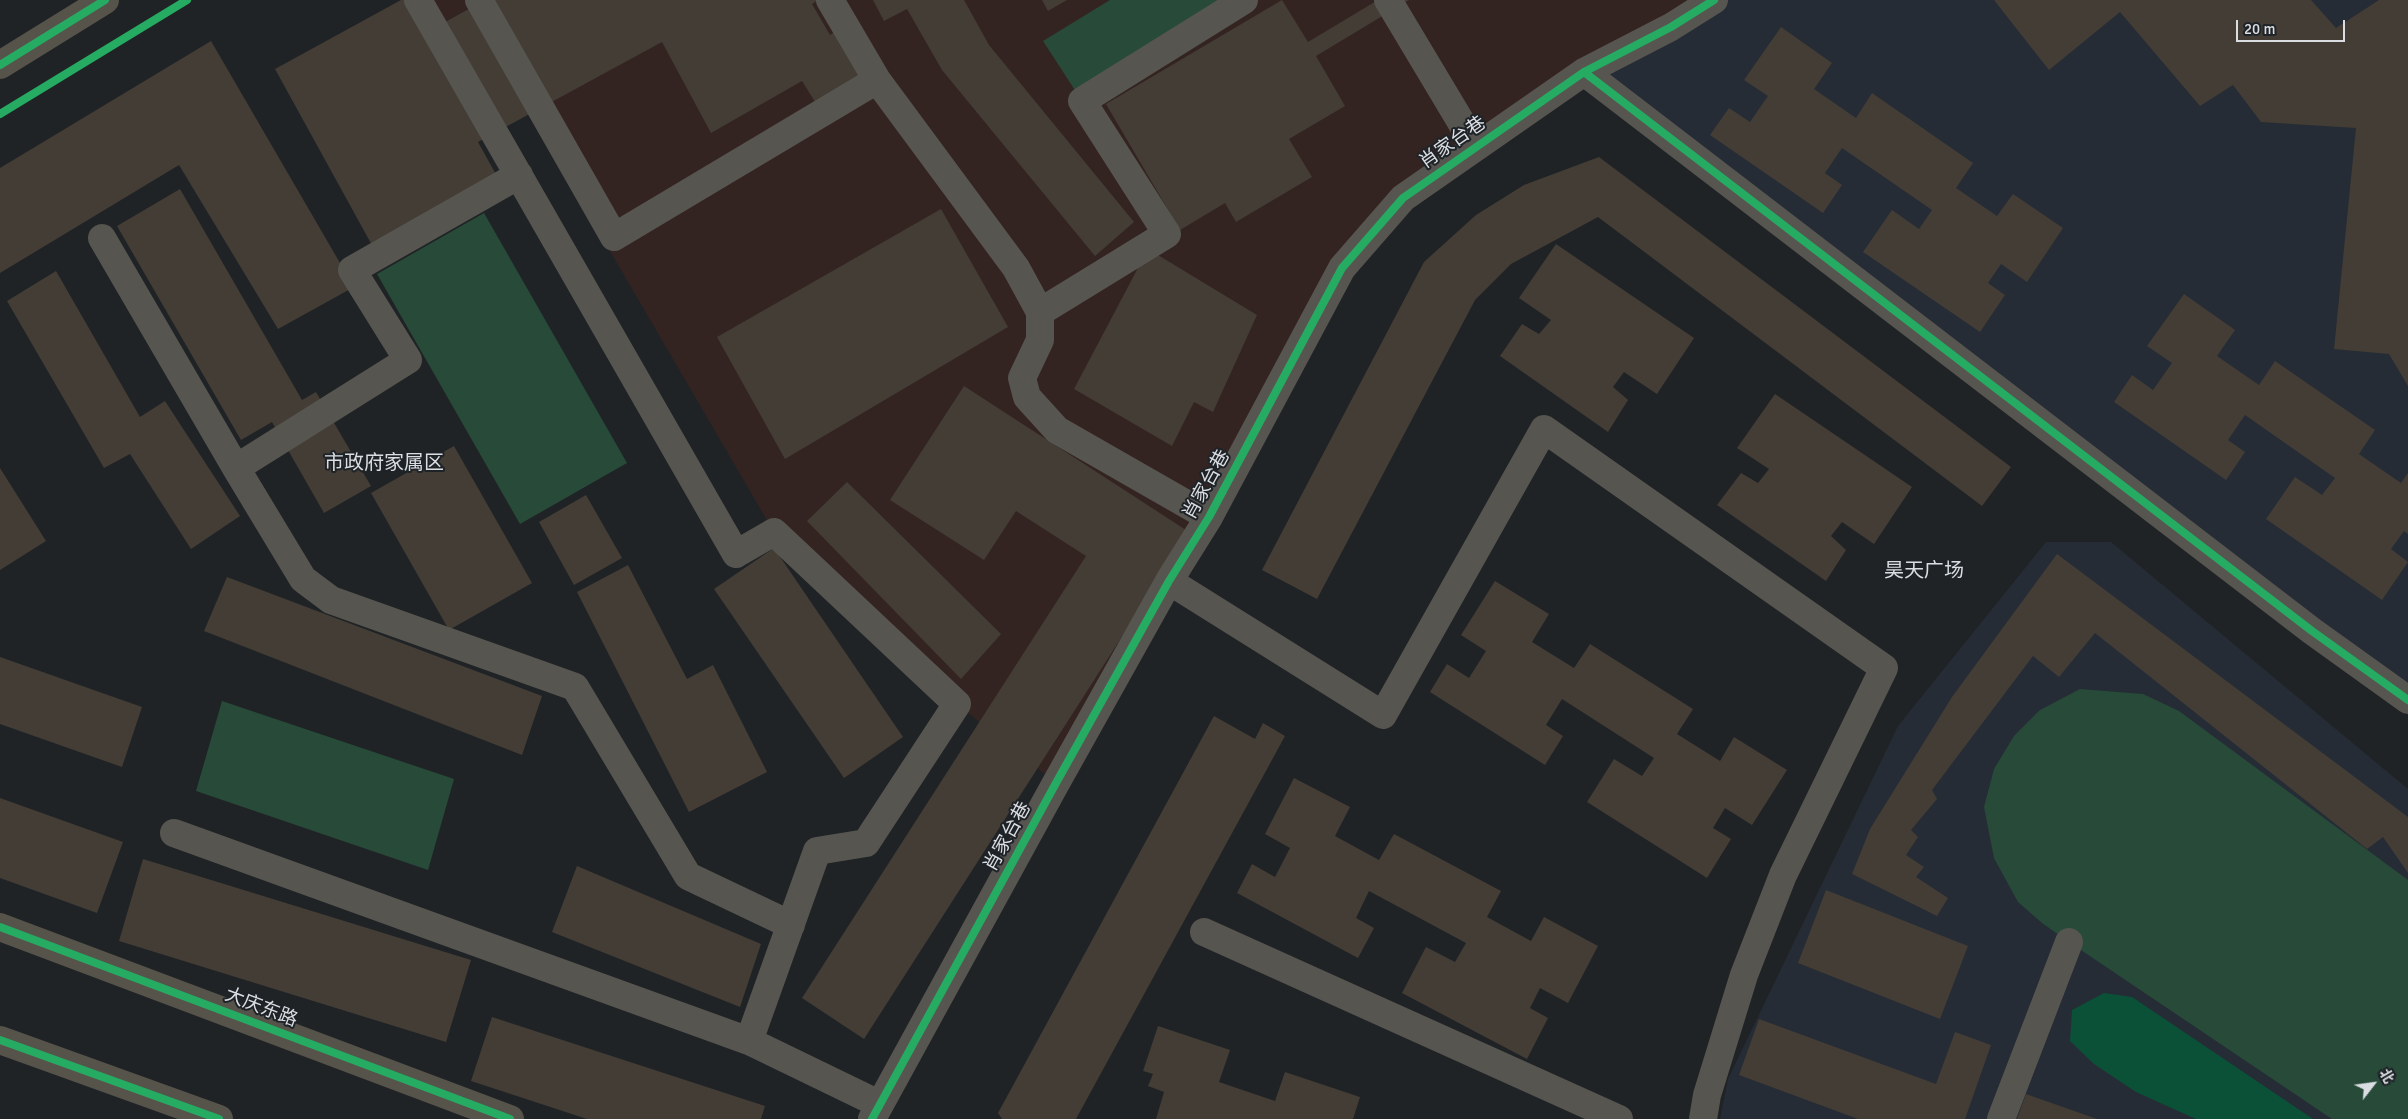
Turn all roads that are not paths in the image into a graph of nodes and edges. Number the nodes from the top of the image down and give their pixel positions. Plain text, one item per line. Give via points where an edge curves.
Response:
1 (105, 0) edge
2 (418, 0) edge
3 (479, 0) edge
4 (830, 0) edge
5 (1244, 0) edge
6 (1388, 0) edge
7 (1714, 0) edge
8 (0, 65) edge
9 (1584, 72) junction
10 (877, 80) junction
11 (1476, 147) junction
12 (519, 175) junction
13 (102, 238) dead end
14 (1040, 312) junction
15 (236, 468) junction
16 (1208, 517) junction
17 (1170, 581) junction
18 (2408, 700) edge
19 (174, 832) dead end
20 (791, 924) junction
21 (0, 927) edge
22 (1204, 932) dead end
23 (2068, 942) dead end
24 (0, 1040) edge
25 (749, 1041) junction
26 (876, 1112) edge
27 (218, 1119) edge
28 (510, 1119) edge
29 (1619, 1119) edge
30 (1702, 1119) edge
31 (2001, 1119) edge

1 - 8 main road
2 - 12 street
3 - 10 street via 614,237
4 - 10 street
5 - 14 street via 1082,101 1166,234
6 - 11 street
7 - 9 street, 肖家台巷 via 1672,27
9 - 11 street, 肖家台巷
9 - 18 street via 2304,625
10 - 14 street via 1016,268
11 - 16 street, 肖家台巷 via 1403,198 1342,268
12 - 15 street via 352,270 408,360
12 - 20 street via 736,554 774,532 957,704 866,842 818,851
13 - 15 street
14 - 16 street via 1040,340 1022,378 1027,398 1056,430
15 - 20 street via 303,579 331,600 574,687 688,876
16 - 17 street, 肖家台巷
17 - 26 street, 肖家台巷
17 - 30 street via 1383,715 1544,429 1884,668 1783,875 1744,975
19 - 25 street
20 - 25 street
21 - 28 main road, 大庆东路
22 - 29 street
23 - 31 street
24 - 27 main road
25 - 26 street

